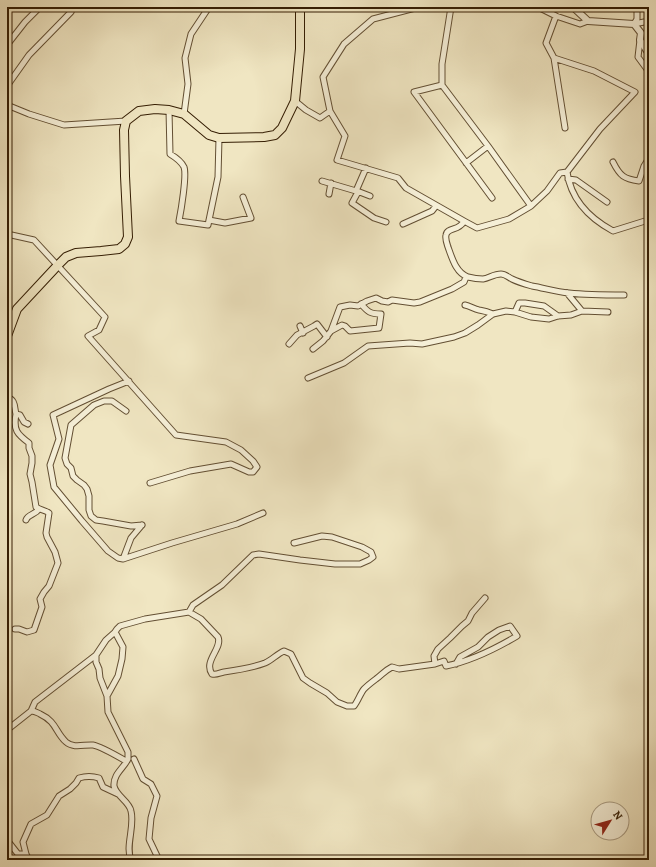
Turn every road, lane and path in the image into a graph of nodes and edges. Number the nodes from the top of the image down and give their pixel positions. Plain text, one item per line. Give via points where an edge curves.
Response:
1 (40, 7) edge
2 (209, 7) edge
3 (300, 7) edge
4 (419, 7) edge
5 (451, 7) edge
6 (534, 7) edge
7 (573, 7) edge
8 (636, 7) edge
9 (71, 12) dead end
10 (556, 16) junction
11 (588, 21) junction
12 (649, 21) edge
13 (634, 24) junction
14 (640, 40) junction
15 (7, 45) edge
16 (649, 54) edge
17 (554, 58) junction
18 (649, 72) edge
19 (442, 85) junction
20 (7, 86) edge
21 (649, 97) edge
22 (295, 101) junction
23 (7, 105) edge
24 (649, 108) edge
25 (169, 110) junction
26 (330, 111) junction
27 (184, 114) junction
28 (126, 121) junction
29 (565, 128) dead end
30 (219, 138) junction
31 (488, 146) junction
32 (649, 158) edge
33 (613, 162) dead end
34 (466, 163) junction
35 (366, 168) junction
36 (567, 172) junction
37 (568, 179) junction
38 (322, 181) dead end
39 (331, 183) junction
40 (357, 191) junction
41 (329, 194) dead end
42 (370, 196) dead end
43 (243, 197) dead end
44 (492, 198) dead end
45 (607, 202) dead end
46 (436, 206) junction
47 (531, 206) junction
48 (209, 220) junction
49 (464, 221) junction
50 (649, 221) edge
51 (386, 222) dead end
52 (403, 224) dead end
53 (7, 234) edge
54 (58, 265) junction
55 (466, 277) junction
56 (567, 293) junction
57 (624, 295) dead end
58 (361, 304) junction
59 (465, 305) dead end
60 (582, 311) junction
61 (515, 312) junction
62 (608, 312) dead end
63 (493, 314) junction
64 (558, 316) junction
65 (300, 326) dead end
66 (331, 331) junction
67 (303, 333) junction
68 (7, 336) edge
69 (327, 337) junction
70 (289, 344) dead end
71 (313, 349) dead end
72 (308, 378) dead end
73 (129, 381) junction
74 (7, 398) edge
75 (126, 411) dead end
76 (16, 414) junction
77 (28, 424) dead end
78 (150, 483) dead end
79 (39, 509) junction
80 (263, 513) dead end
81 (26, 520) dead end
82 (294, 543) dead end
83 (122, 559) junction
84 (485, 598) dead end
85 (189, 612) junction
86 (15, 629) dead end
87 (115, 632) junction
88 (96, 655) junction
89 (436, 664) junction
90 (456, 664) junction
91 (107, 696) junction
92 (31, 711) junction
93 (7, 730) edge
94 (126, 760) junction
95 (134, 760) dead end
96 (118, 794) junction
97 (7, 840) edge
98 (26, 854) junction
99 (29, 860) edge
100 (131, 860) edge
101 (159, 860) edge

1 - 15 street
2 - 27 street via 191,34 185,58 188,84
3 - 22 main road via 300,49
4 - 26 street via 373,18 344,44 323,77
5 - 19 street via 442,64
6 - 10 street
7 - 11 street
8 - 13 street via 637,19
9 - 20 street via 29,54
10 - 11 street via 580,24
10 - 17 street via 546,43
11 - 13 street
12 - 13 street
13 - 14 street via 641,33
14 - 16 street
14 - 18 street via 638,57
17 - 29 street
17 - 36 street via 594,71 635,92 600,129
19 - 31 street
19 - 34 street via 414,92
21 - 24 street
22 - 26 street via 320,118
22 - 30 main road via 282,128 275,135
23 - 28 street via 64,125
25 - 27 main road
25 - 28 main road via 139,111
25 - 48 street via 170,154 178,159 184,168 179,221 208,225
26 - 35 street via 344,136 338,160
27 - 30 main road via 209,135
28 - 54 main road via 124,130 128,237 125,244 119,249 76,253 66,257
30 - 48 street via 218,177
31 - 34 street
31 - 47 street
32 - 33 street via 639,181 628,180
34 - 44 street
35 - 40 street
35 - 46 street via 398,178 406,188
36 - 37 street
36 - 47 street via 560,173 547,191
37 - 45 street via 576,180
37 - 50 street via 576,198 587,213 613,231
38 - 39 street
39 - 40 street
39 - 41 street
40 - 42 street
40 - 51 street via 352,203 374,218
43 - 48 street via 251,218 225,223
46 - 49 street
46 - 52 street via 432,211
47 - 49 street via 508,219 477,228
49 - 55 street via 459,227 447,232 446,241 453,262
53 - 54 street via 34,240
54 - 68 main road via 17,309
54 - 73 street via 104,317 99,330 88,336
55 - 56 street via 483,279 503,274 530,285
55 - 58 street via 464,282 452,289 420,302 388,302 376,298
56 - 57 street
56 - 60 street
58 - 66 street via 340,307
58 - 66 street via 367,311 381,314 379,328 350,331 342,325
59 - 63 street
60 - 62 street
60 - 64 street
61 - 63 street
61 - 64 street via 549,319
61 - 64 street via 519,303 525,303 544,306
63 - 72 street via 454,337 422,344 368,346 344,362
65 - 67 street
66 - 69 street
67 - 69 street via 317,324
67 - 70 street via 297,335
69 - 71 street
73 - 78 street via 176,435 226,442 241,450 256,467 253,472 249,472 231,464 190,471
73 - 83 street via 53,414 59,439 50,465 54,487 108,551
74 - 76 street via 11,398 14,403
75 - 83 street via 112,401 94,405 71,425 65,458 72,476 87,490 89,510 96,520 131,526 142,525 131,538
76 - 77 street
76 - 79 street via 16,431 29,443 32,456 30,474 36,507
79 - 81 street
79 - 86 street via 49,513 46,533 58,565 40,599 42,607 34,630 27,632
80 - 83 street via 237,524
82 - 85 street via 322,536 332,537 362,547 371,552 373,557 360,564 335,564 253,555
84 - 89 street via 468,621 438,649 434,656
85 - 87 street via 145,619 120,626
85 - 89 street via 218,637 219,644 210,663 212,674 246,669 267,662 284,651 292,654 303,678 347,706 354,706 364,689 385,671 392,668 399,670
87 - 88 street
87 - 91 street via 123,647 122,659 118,676
88 - 91 street via 100,678
88 - 92 street via 35,702
89 - 90 street via 444,661 446,666
90 - 90 street via 497,647 517,636 510,626 499,630 478,647 460,657
91 - 94 street via 108,712 128,752
92 - 93 street
92 - 94 street via 46,717 55,725 67,744 96,745
94 - 96 street via 115,778 114,786
95 - 101 street via 143,779 151,784 157,796 149,839
96 - 98 street via 103,787 99,778 79,778 70,789 59,796 47,815 31,824 23,842
96 - 100 street via 131,809 132,829 128,855
97 - 98 street via 18,854
98 - 99 street

